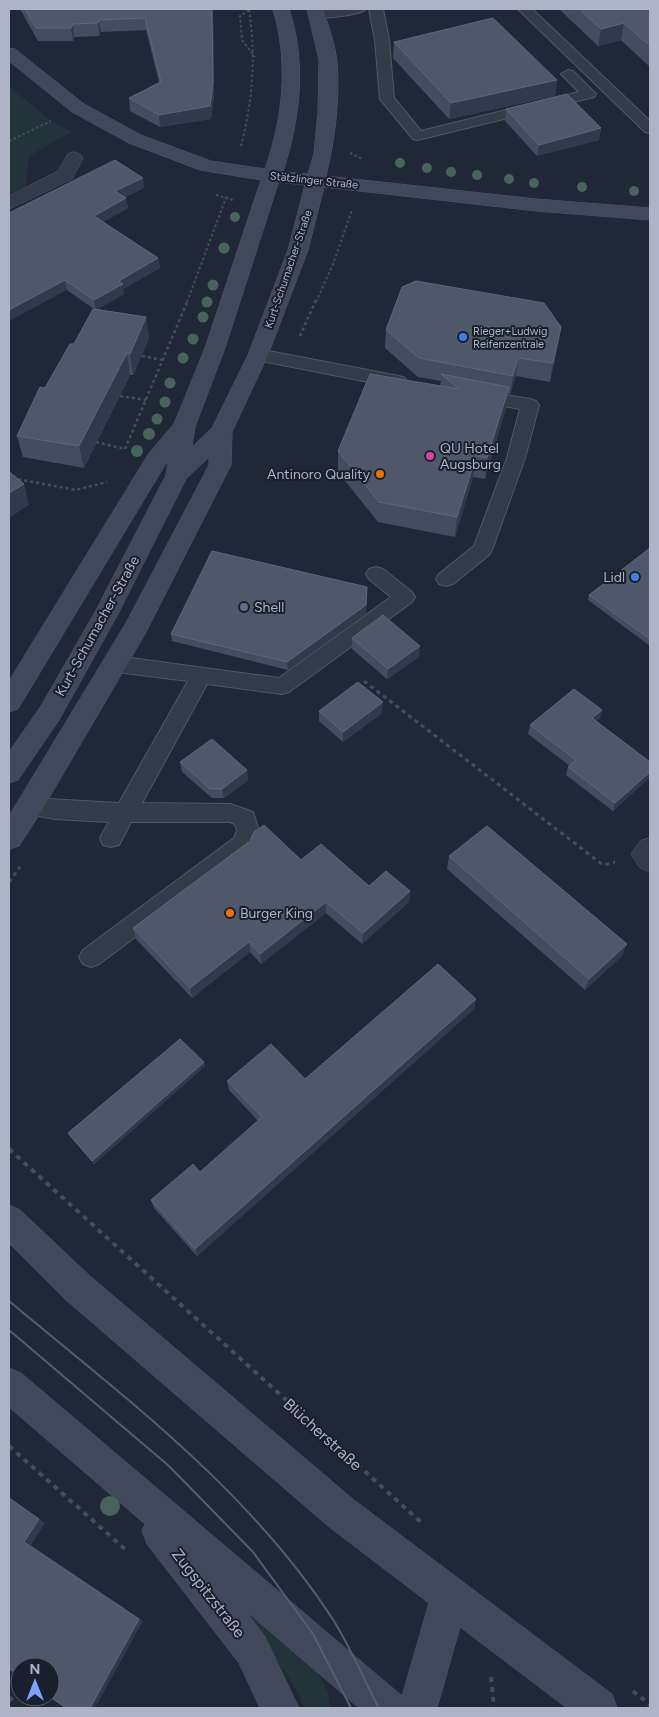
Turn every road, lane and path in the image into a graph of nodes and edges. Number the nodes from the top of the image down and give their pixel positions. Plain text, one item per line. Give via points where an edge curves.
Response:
1 (249, 9) edge
2 (281, 9) edge
3 (358, 9) edge
4 (376, 9) edge
5 (525, 9) edge
6 (316, 12) edge
7 (9, 53) edge
8 (256, 57) junction
9 (568, 74) dead end
10 (78, 108) junction
11 (650, 129) edge
12 (9, 141) edge
13 (243, 141) dead end
14 (74, 158) dead end
15 (272, 176) junction
16 (316, 180) junction
17 (226, 199) dead end
18 (9, 203) edge
19 (650, 214) edge
20 (258, 355) junction
21 (142, 356) edge
22 (163, 360) junction
23 (419, 385) edge
24 (456, 392) edge
25 (120, 396) edge
26 (147, 400) junction
27 (184, 427) junction
28 (221, 432) junction
29 (96, 442) edge
30 (125, 448) junction
31 (121, 457) dead end
32 (9, 472) edge
33 (112, 474) dead end
34 (177, 475) junction
35 (17, 479) junction
36 (107, 482) junction
37 (9, 484) edge
38 (102, 490) dead end
39 (376, 574) dead end
40 (446, 579) dead end
41 (116, 664) junction
42 (202, 675) junction
43 (364, 682) dead end
44 (9, 702) edge
45 (9, 772) edge
46 (30, 806) junction
47 (125, 813) junction
48 (9, 838) edge
49 (111, 838) dead end
50 (649, 854) edge
51 (91, 957) dead end
52 (9, 1148) edge
53 (9, 1221) edge
54 (9, 1385) edge
55 (9, 1446) edge
56 (126, 1486) junction
57 (427, 1527) dead end
58 (129, 1552) dead end
59 (450, 1596) junction
60 (629, 1688) dead end
61 (650, 1705) edge
62 (280, 1708) edge
63 (388, 1708) edge
64 (418, 1708) edge
65 (598, 1708) edge

1 - 8 path
1 - 8 path via 240,16 242,40
2 - 15 main road, Kurt-Schumacher-Straße via 290,48 291,95 289,119
3 - 6 lane
4 - 9 lane via 387,99 418,136 589,94
5 - 11 lane
6 - 16 main road, Kurt-Schumacher-Straße via 328,60 328,77 323,153
7 - 10 main road, Stätzlinger Straße
8 - 13 path
10 - 12 path
10 - 15 main road, Stätzlinger Straße via 167,153 207,166
14 - 18 street via 65,175
15 - 16 main road, Stätzlinger Straße
15 - 27 main road, Kurt-Schumacher-Straße via 215,348
16 - 19 main road, Stätzlinger Straße via 536,205
16 - 20 main road, Kurt-Schumacher-Straße via 298,250
17 - 22 path
20 - 23 lane
20 - 28 main road, Kurt-Schumacher-Straße
21 - 22 path
22 - 26 path
24 - 40 lane via 530,405 516,458 482,550
25 - 26 path
26 - 30 path
27 - 34 main road, Kurt-Schumacher-Straße
27 - 44 main road via 157,458
28 - 34 main road, Kurt-Schumacher-Straße
28 - 41 main road via 220,465
29 - 30 path
30 - 31 path
32 - 35 path
33 - 36 path
34 - 45 main road, Kurt-Schumacher-Straße via 102,622 50,712
35 - 36 path via 76,490
35 - 37 path
36 - 38 path
39 - 42 lane via 405,597 282,686
41 - 42 lane
41 - 46 main road
42 - 47 lane
43 - 50 path via 603,865
46 - 47 lane via 59,811
46 - 48 main road
47 - 49 lane
47 - 51 lane via 230,813 245,818 248,831 242,844
52 - 57 path, Blücherstraße
53 - 59 main road via 78,1288 341,1513
54 - 56 main road
55 - 58 path
56 - 62 main road, Zugspitzstraße via 252,1650
56 - 63 main road
59 - 64 main road
59 - 65 main road
60 - 61 path

